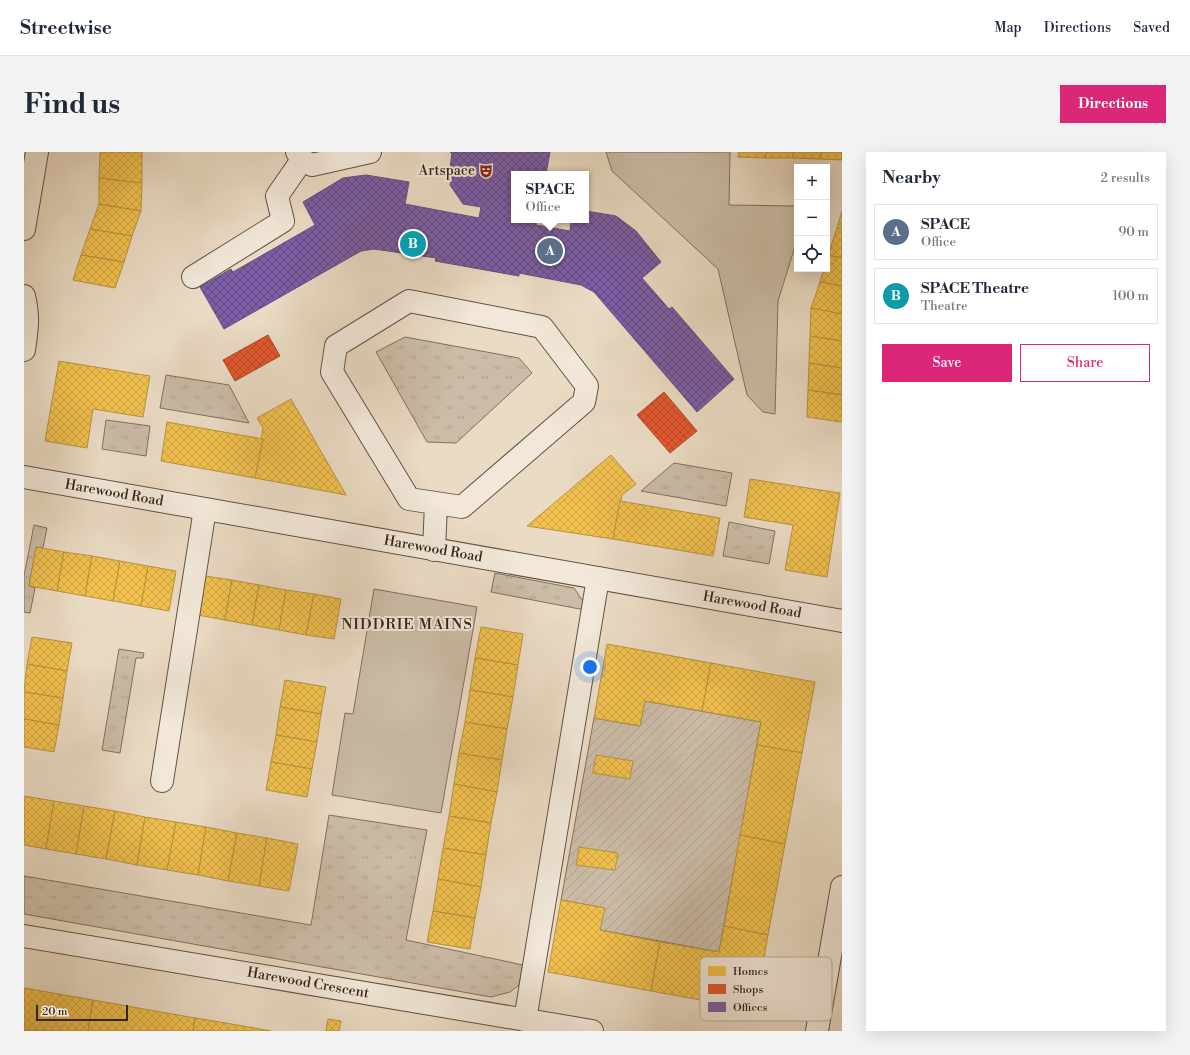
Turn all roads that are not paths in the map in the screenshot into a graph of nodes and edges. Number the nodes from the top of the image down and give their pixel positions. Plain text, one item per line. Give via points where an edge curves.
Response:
1 (37, 152) edge
2 (370, 152) edge
3 (300, 156) edge
4 (24, 229) edge
5 (193, 277) dead end
6 (24, 296) edge
7 (24, 350) edge
8 (24, 477) edge
9 (436, 504) junction
10 (205, 509) junction
11 (434, 550) junction
12 (598, 578) junction
13 (842, 621) edge
14 (162, 781) dead end
15 (842, 887) edge
16 (24, 936) edge
17 (830, 957) edge
18 (525, 1020) junction
19 (819, 1021) edge
20 (592, 1031) edge
21 (817, 1031) edge

1 - 4 street
2 - 3 street via 312,165
3 - 5 street via 277,196 283,221
6 - 7 street via 28,325
8 - 10 street, Harewood Road
9 - 9 street via 409,500 332,372 336,346 408,301 542,327 587,386 584,402 462,507
9 - 11 street
10 - 11 street, Harewood Road
10 - 14 street
11 - 12 street, Harewood Road
12 - 13 street, Harewood Road
12 - 18 street
15 - 17 street
16 - 18 street, Harewood Crescent
18 - 20 street, Harewood Crescent
19 - 21 street

